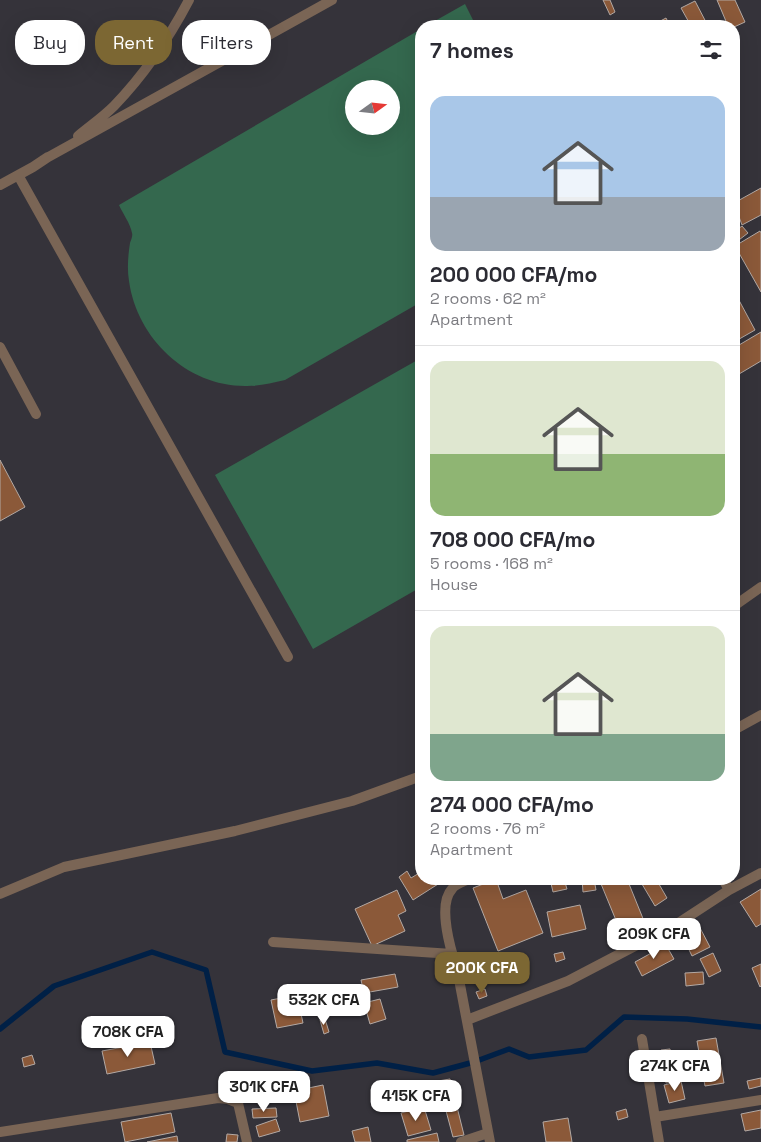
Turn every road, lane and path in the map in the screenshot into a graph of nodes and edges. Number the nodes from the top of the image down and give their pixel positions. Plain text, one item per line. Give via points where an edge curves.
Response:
1 (189, 0) edge
2 (332, 0) edge
3 (43, 160) junction
4 (18, 176) junction
5 (0, 185) edge
6 (0, 347) edge
7 (36, 414) dead end
8 (761, 588) edge
9 (740, 602) edge
10 (288, 656) dead end
11 (761, 715) edge
12 (740, 727) edge
13 (415, 778) edge
14 (761, 873) edge
15 (740, 884) edge
16 (458, 885) edge
17 (726, 885) edge
18 (738, 885) edge
19 (729, 890) junction
20 (0, 894) edge
21 (273, 942) dead end
22 (452, 954) junction
23 (467, 1020) junction
24 (642, 1039) dead end
25 (761, 1100) edge
26 (655, 1117) junction
27 (0, 1132) edge
28 (489, 1138) edge
29 (247, 1142) edge
30 (461, 1142) edge
31 (658, 1142) edge

1 - 3 street via 148,66 113,107
2 - 3 street
3 - 4 street
4 - 5 street
4 - 10 street
6 - 7 street
8 - 9 street
11 - 12 street
13 - 20 street via 352,801 235,831 64,867
14 - 15 street
16 - 22 street via 447,898 445,911
17 - 19 street
18 - 19 street
19 - 23 street via 676,924 568,981
21 - 22 street
22 - 23 street
23 - 28 street
24 - 26 street
25 - 26 street
26 - 31 street
27 - 29 street via 218,1098 238,1103
28 - 30 street

